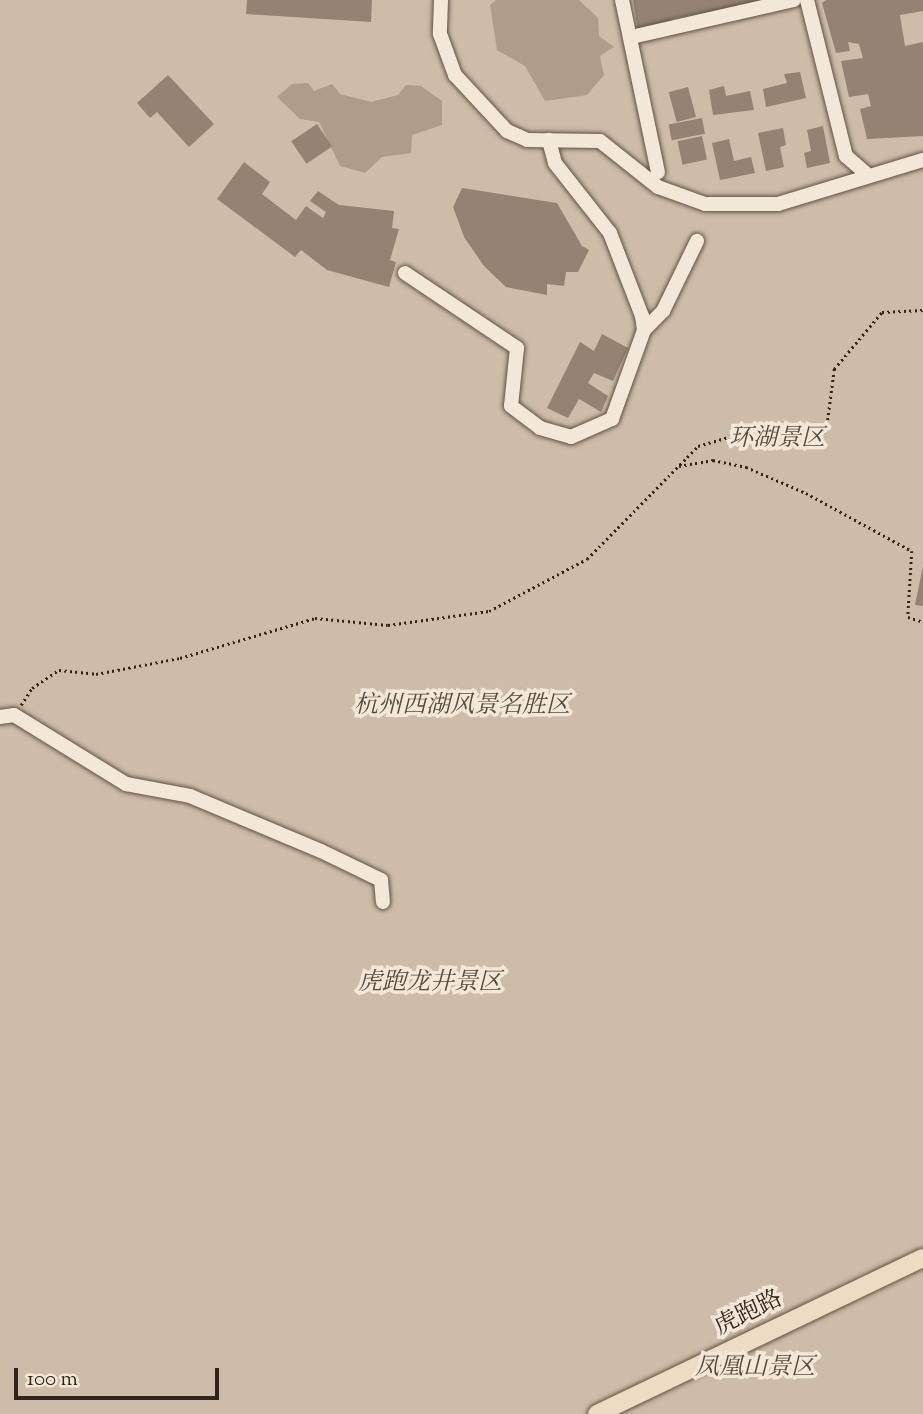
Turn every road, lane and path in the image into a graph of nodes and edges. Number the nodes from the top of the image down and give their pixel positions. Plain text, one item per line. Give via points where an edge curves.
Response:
1 (440, 0) edge
2 (622, 0) edge
3 (794, 0) edge
4 (807, 0) edge
5 (631, 37) junction
6 (549, 140) junction
7 (923, 160) edge
8 (658, 172) dead end
9 (869, 176) junction
10 (697, 241) dead end
11 (405, 273) dead end
12 (923, 310) edge
13 (644, 330) junction
14 (679, 466) junction
15 (923, 622) edge
16 (7, 716) edge
17 (383, 902) dead end
18 (923, 1258) edge
19 (597, 1414) edge

1 - 6 street via 440,34 455,75 507,131 527,140
2 - 5 street
3 - 5 street
4 - 9 street via 846,156
5 - 8 street
6 - 9 street via 600,141 658,187 705,204 778,204
6 - 13 street via 555,163 610,233
7 - 9 street
10 - 13 street via 663,312
11 - 13 street via 517,348 511,406 540,428 571,437 612,419
12 - 14 path via 882,312 834,369 826,431 802,435 766,426 698,446
14 - 15 path via 713,460 747,467 806,493 912,551 908,617
14 - 16 path via 587,559 489,611 388,625 315,618 180,658 96,674 59,670 32,688
16 - 17 street via 126,784 190,796 381,880
18 - 19 main road, 虎跑路

